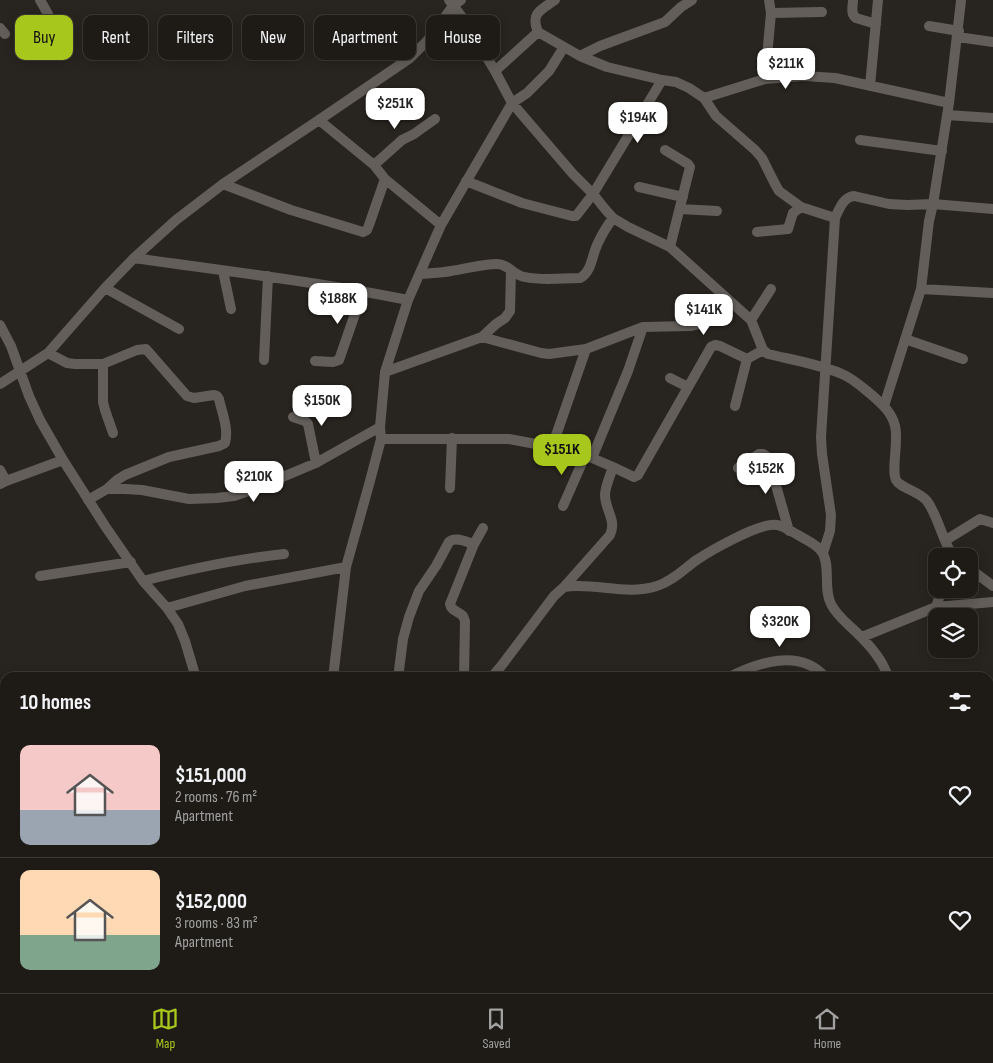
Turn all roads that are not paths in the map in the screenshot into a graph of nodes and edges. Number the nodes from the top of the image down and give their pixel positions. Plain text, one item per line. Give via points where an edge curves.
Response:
1 (40, 0) edge
2 (555, 0) edge
3 (692, 0) edge
4 (769, 0) edge
5 (853, 0) edge
6 (878, 0) edge
7 (962, 1) edge
8 (455, 2) edge
9 (679, 3) edge
10 (822, 12) dead end
11 (770, 13) junction
12 (48, 14) dead end
13 (876, 24) junction
14 (929, 26) dead end
15 (538, 32) junction
16 (958, 34) junction
17 (993, 42) edge
18 (564, 47) junction
19 (580, 56) junction
20 (495, 71) junction
21 (765, 79) junction
22 (662, 80) junction
23 (870, 86) junction
24 (704, 98) junction
25 (512, 102) junction
26 (949, 103) junction
27 (948, 115) junction
28 (993, 118) edge
29 (435, 119) dead end
30 (319, 120) junction
31 (860, 140) dead end
32 (665, 150) dead end
33 (942, 152) junction
34 (374, 165) junction
35 (386, 179) junction
36 (466, 180) junction
37 (223, 184) junction
38 (639, 187) dead end
39 (593, 194) junction
40 (683, 197) junction
41 (933, 204) junction
42 (801, 207) junction
43 (993, 209) edge
44 (680, 210) junction
45 (717, 211) dead end
46 (613, 218) junction
47 (835, 218) junction
48 (440, 225) junction
49 (757, 232) dead end
50 (670, 248) junction
51 (134, 258) junction
52 (511, 270) junction
53 (223, 271) junction
54 (420, 274) junction
55 (268, 276) junction
56 (105, 288) junction
57 (921, 288) junction
58 (771, 289) dead end
59 (363, 291) junction
60 (993, 293) edge
61 (408, 300) junction
62 (727, 300) junction
63 (230, 309) dead end
64 (751, 320) junction
65 (0, 324) edge
66 (644, 327) junction
67 (179, 329) dead end
68 (482, 337) junction
69 (905, 339) junction
70 (586, 349) junction
71 (763, 350) junction
72 (48, 353) junction
73 (963, 359) dead end
74 (264, 360) dead end
75 (747, 360) junction
76 (316, 362) dead end
77 (103, 364) junction
78 (826, 368) junction
79 (21, 370) junction
80 (386, 372) junction
81 (670, 378) dead end
82 (0, 384) edge
83 (688, 387) junction
84 (734, 406) dead end
85 (884, 406) junction
86 (293, 417) dead end
87 (380, 427) junction
88 (114, 433) dead end
89 (452, 438) junction
90 (381, 439) junction
91 (552, 447) junction
92 (588, 457) junction
93 (63, 460) junction
94 (316, 464) junction
95 (613, 468) junction
96 (738, 468) dead end
97 (0, 470) edge
98 (3, 483) edge
99 (450, 488) dead end
100 (107, 489) junction
101 (88, 500) junction
102 (563, 506) dead end
103 (993, 523) edge
104 (484, 528) dead end
105 (789, 531) junction
106 (946, 540) junction
107 (474, 544) junction
108 (949, 548) edge
109 (823, 553) junction
110 (284, 554) dead end
111 (131, 562) junction
112 (346, 567) junction
113 (978, 575) edge
114 (40, 576) dead end
115 (143, 581) junction
116 (993, 586) edge
117 (564, 587) junction
118 (939, 598) edge
119 (993, 602) edge
120 (936, 607) junction
121 (167, 608) junction
122 (862, 637) junction
123 (194, 672) edge
124 (334, 672) edge
125 (399, 672) edge
126 (464, 672) edge
127 (496, 672) edge
128 (741, 672) edge
129 (820, 672) edge
130 (886, 672) edge

1 - 12 street
2 - 15 street via 536,16 534,23
3 - 9 street
4 - 11 street
5 - 13 street via 853,16
6 - 13 street
7 - 16 street
8 - 20 street
8 - 30 street via 427,41 410,58
9 - 19 street via 664,22
10 - 11 street
11 - 21 street
13 - 23 street
14 - 16 street
15 - 18 street
15 - 20 street
16 - 17 street
16 - 26 street
18 - 19 street
18 - 25 street via 549,71 527,93
19 - 22 street via 607,67
20 - 25 street
21 - 23 street via 835,78
21 - 24 street
22 - 24 street via 676,82
22 - 39 street
23 - 26 street
24 - 42 street via 716,116 762,158 779,191
25 - 36 street
25 - 39 street
26 - 27 street
27 - 28 street
27 - 33 street
29 - 34 street via 402,140
30 - 34 street
30 - 37 street
31 - 33 street
32 - 40 street via 690,167
33 - 41 street
34 - 35 street
35 - 37 street via 367,230 363,232 291,210
35 - 48 street
36 - 39 street via 522,203 572,216 579,213
36 - 48 street
37 - 51 street
38 - 40 street
39 - 46 street
40 - 44 street
41 - 43 street
41 - 47 street via 890,204 849,196
41 - 57 street via 928,221
42 - 47 street
42 - 49 street via 793,213 788,228
44 - 45 street
44 - 50 street
46 - 50 street
46 - 52 street via 596,245 584,276 525,277
47 - 78 street
48 - 54 street
50 - 62 street
51 - 53 street
51 - 56 street
52 - 54 street via 499,264
52 - 68 street via 509,315
53 - 55 street
53 - 63 street
54 - 61 street
55 - 59 street
55 - 74 street
56 - 67 street
56 - 72 street
57 - 60 street
57 - 69 street
58 - 64 street
59 - 61 street
59 - 76 street via 339,360
61 - 80 street
62 - 64 street
62 - 66 street via 708,320 699,324
64 - 71 street
65 - 79 street
66 - 70 street
66 - 92 street via 628,371
68 - 70 street via 549,354
68 - 80 street
69 - 73 street
69 - 85 street
70 - 91 street
71 - 75 street
71 - 78 street
72 - 77 street via 68,363
72 - 79 street
75 - 83 street via 715,345
75 - 84 street
77 - 88 street via 103,402
77 - 100 street via 146,348 187,396 217,396 227,438 219,446 160,460 125,475
78 - 85 street via 854,381
78 - 109 street via 822,446 831,516
79 - 82 street
79 - 93 street via 36,412
80 - 87 street
81 - 83 street
83 - 95 street via 638,475 634,477
85 - 106 street via 896,429 896,481 926,500
86 - 94 street via 308,424
87 - 90 street
87 - 94 street
89 - 90 street
89 - 91 street via 509,440
89 - 99 street
90 - 112 street
91 - 92 street
92 - 95 street
92 - 102 street
93 - 98 street
93 - 101 street
94 - 100 street via 234,496 189,499 142,490
95 - 117 street via 605,498 613,529
96 - 105 street via 759,454 766,456
97 - 98 street
100 - 101 street
101 - 111 street
103 - 106 street via 980,519
104 - 107 street
105 - 109 street via 816,545
105 - 117 street via 778,525 744,534 696,560 659,586 626,591 575,585
106 - 108 street
107 - 125 street via 455,539 449,542 419,591 403,639
107 - 126 street via 450,604 463,616
109 - 122 street via 829,601
110 - 115 street via 196,568
111 - 114 street
111 - 115 street
112 - 121 street via 245,586
112 - 124 street
113 - 116 street
115 - 121 street
117 - 127 street
118 - 120 street
119 - 120 street
120 - 122 street
121 - 123 street via 178,624
122 - 130 street
128 - 129 street via 776,660 793,660

